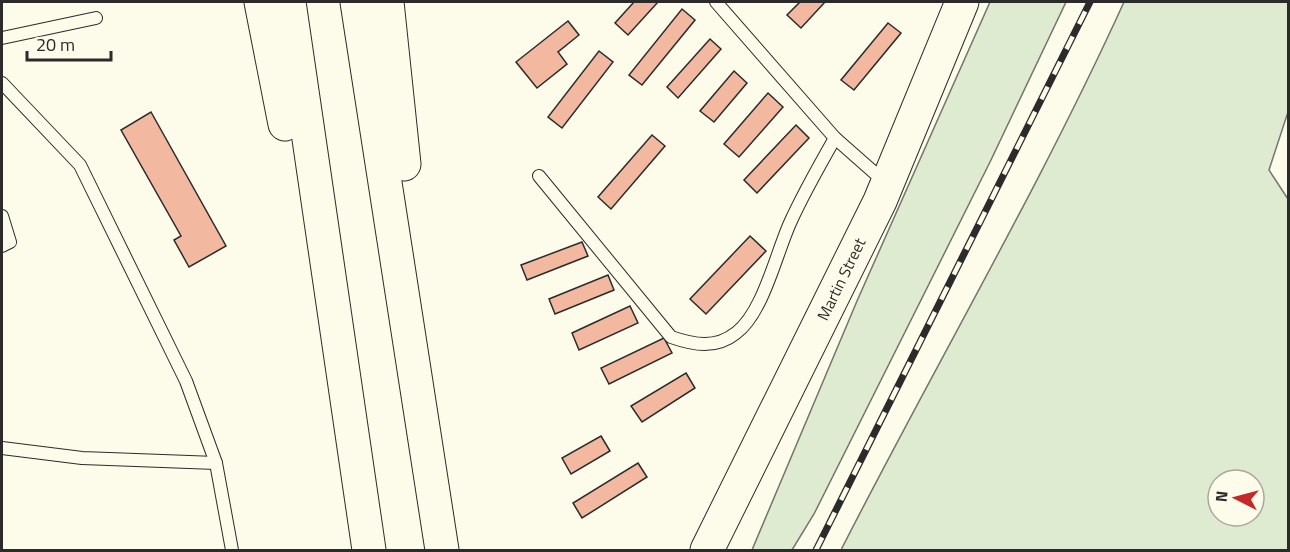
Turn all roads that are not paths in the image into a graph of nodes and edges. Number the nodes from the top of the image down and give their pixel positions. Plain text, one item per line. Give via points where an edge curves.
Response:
1 (261, 2) edge
2 (290, 2) edge
3 (357, 2) edge
4 (387, 2) edge
5 (716, 2) edge
6 (962, 2) edge
7 (96, 18) dead end
8 (2, 38) edge
9 (2, 83) edge
10 (835, 138) junction
11 (538, 176) dead end
12 (887, 183) junction
13 (2, 216) edge
14 (2, 246) edge
15 (415, 370) junction
16 (353, 442) junction
17 (2, 448) edge
18 (216, 464) junction
19 (232, 550) edge
20 (369, 550) edge
21 (442, 550) edge
22 (707, 550) edge

1 - 16 main road
2 - 16 main road
3 - 15 main road
4 - 15 main road via 409,210
5 - 10 lane
6 - 12 main road, Martin Street
7 - 8 lane
9 - 18 lane via 80,165 186,381
10 - 11 lane via 790,222 753,314 736,333 718,343 695,346 671,337
10 - 12 lane
12 - 22 main road, Martin Street
13 - 14 lane via 10,242
15 - 21 main road
16 - 20 main road
17 - 18 lane via 82,458
18 - 19 lane

